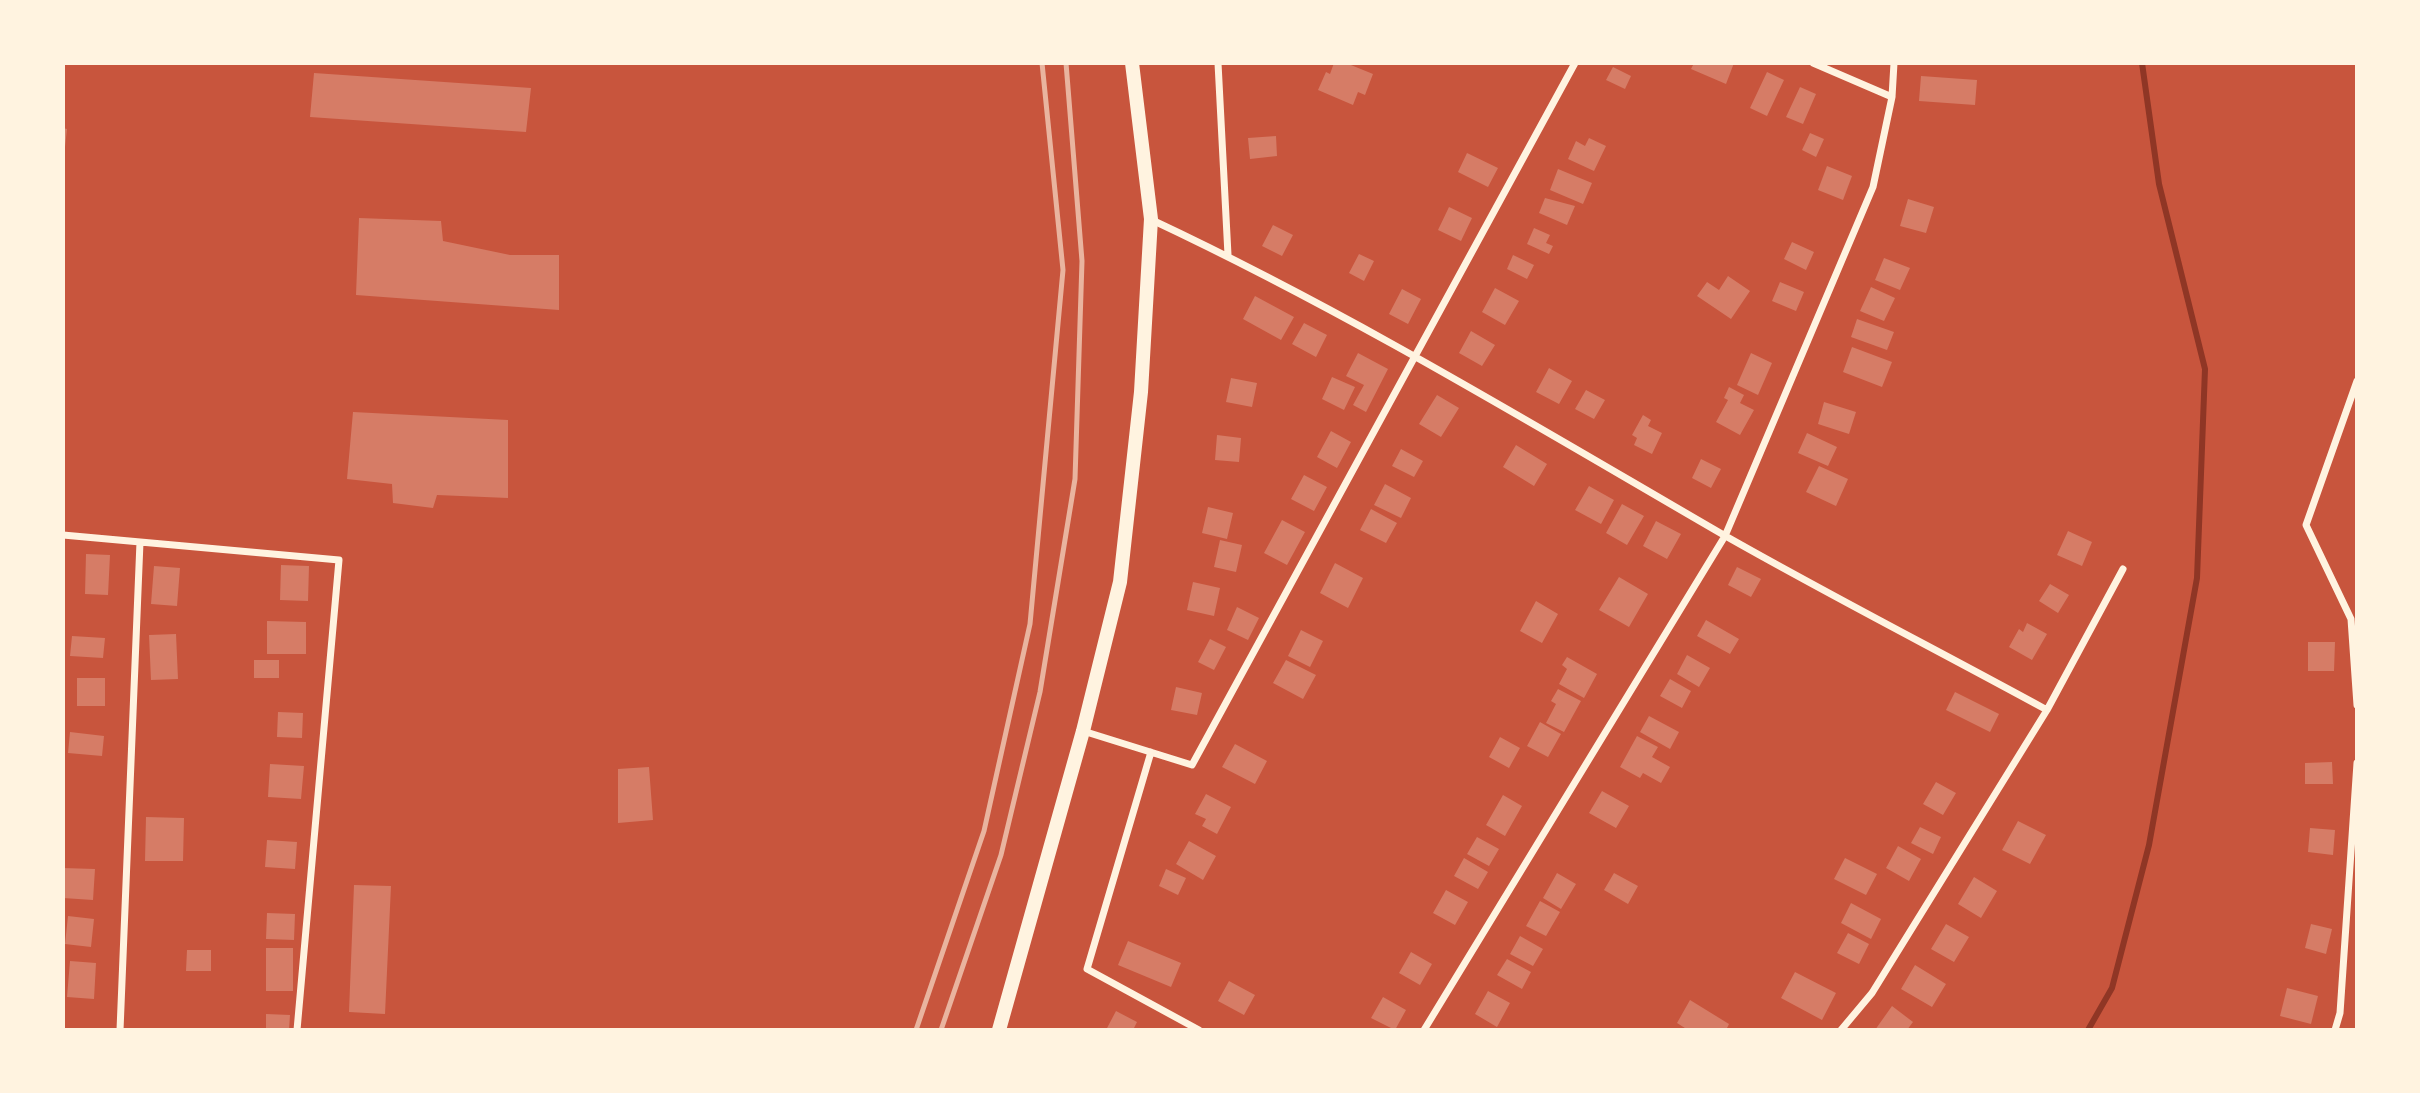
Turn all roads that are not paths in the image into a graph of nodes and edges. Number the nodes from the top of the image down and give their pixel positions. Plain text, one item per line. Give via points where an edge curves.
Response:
1 (1132, 63) edge
2 (1218, 63) edge
3 (1576, 63) edge
4 (1813, 63) edge
5 (1894, 63) edge
6 (1892, 97) junction
7 (1151, 219) junction
8 (1228, 255) junction
9 (1418, 357) junction
10 (2357, 381) edge
11 (63, 535) edge
12 (1725, 536) junction
13 (140, 542) junction
14 (2123, 569) dead end
15 (2357, 705) edge
16 (2047, 710) junction
17 (1083, 730) junction
18 (1151, 752) junction
19 (2357, 763) edge
20 (120, 1030) edge
21 (297, 1030) edge
22 (999, 1030) edge
23 (1199, 1030) edge
24 (1424, 1030) edge
25 (1841, 1030) edge
26 (2335, 1030) edge

1 - 7 main road
2 - 8 street
3 - 9 street
4 - 6 street
5 - 6 street
6 - 12 street via 1873,187
7 - 8 street
7 - 17 main road via 1141,392 1120,582
8 - 9 street
9 - 12 street
9 - 18 street via 1192,765
10 - 15 street via 2306,525 2351,619
11 - 13 street
12 - 16 street
12 - 24 street
13 - 20 street
13 - 21 street via 339,560
14 - 16 street
16 - 25 street via 1872,993
17 - 18 street
17 - 22 main road
18 - 23 street via 1087,969
19 - 26 street via 2340,1013

